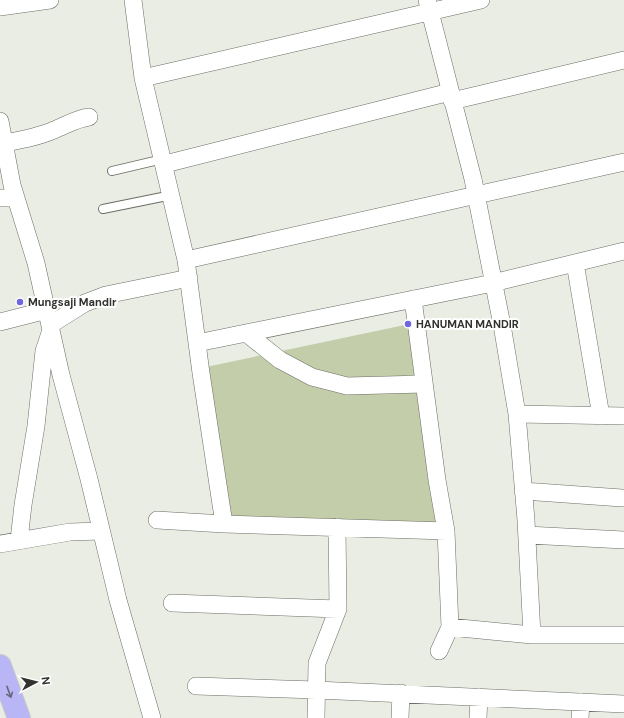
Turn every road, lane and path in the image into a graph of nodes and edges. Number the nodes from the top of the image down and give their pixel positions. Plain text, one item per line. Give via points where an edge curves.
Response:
1 (44, 0) edge
2 (134, 0) edge
3 (481, 0) edge
4 (2, 5) edge
5 (428, 6) edge
6 (624, 60) edge
7 (144, 78) junction
8 (451, 96) junction
9 (89, 117) dead end
10 (0, 121) edge
11 (4, 143) junction
12 (164, 162) junction
13 (624, 162) edge
14 (112, 171) dead end
15 (172, 195) junction
16 (476, 195) junction
17 (8, 198) edge
18 (103, 209) dead end
19 (624, 251) edge
20 (186, 260) junction
21 (575, 263) junction
22 (189, 278) junction
23 (493, 283) junction
24 (413, 299) junction
25 (0, 322) edge
26 (49, 322) junction
27 (246, 333) junction
28 (197, 343) junction
29 (424, 384) junction
30 (517, 414) junction
31 (601, 416) junction
32 (624, 416) edge
33 (523, 491) junction
34 (622, 498) dead end
35 (157, 520) dead end
36 (224, 524) junction
37 (337, 527) junction
38 (101, 530) junction
39 (446, 531) junction
40 (527, 535) junction
41 (19, 540) junction
42 (624, 540) edge
43 (0, 544) edge
44 (172, 603) dead end
45 (338, 609) junction
46 (450, 626) junction
47 (532, 635) junction
48 (624, 635) edge
49 (439, 651) dead end
50 (0, 666) edge
51 (196, 686) dead end
52 (316, 690) junction
53 (401, 694) junction
54 (479, 697) junction
55 (624, 704) edge
56 (581, 710) edge
57 (19, 718) edge
58 (152, 718) edge
59 (316, 718) edge
60 (400, 718) edge
61 (478, 718) edge

1 - 4 street
2 - 7 street
3 - 5 street
5 - 7 street
5 - 8 street
6 - 8 street
7 - 12 street
8 - 12 street
8 - 16 street
9 - 11 street via 39,135
10 - 11 street
11 - 17 street via 12,185
12 - 14 lane
12 - 15 street
13 - 16 street
15 - 18 lane
15 - 20 street
16 - 20 street
16 - 23 street
17 - 26 street via 36,263
19 - 21 street
20 - 22 street
21 - 23 street
21 - 31 street
22 - 26 street via 95,298
22 - 28 street
23 - 24 street
23 - 30 street
24 - 27 street
24 - 29 street
25 - 26 street
26 - 38 street
26 - 41 street
27 - 28 street
27 - 29 street via 280,360 312,377 347,386
28 - 36 street
29 - 39 street
30 - 31 street
30 - 33 street
31 - 32 street
33 - 34 street
33 - 40 street
35 - 36 street
36 - 37 street
37 - 39 street
37 - 45 street
38 - 41 street
38 - 58 street
39 - 46 street
40 - 42 street
40 - 47 street
41 - 43 street
44 - 45 street
45 - 52 street via 317,663
46 - 47 street
46 - 49 street
47 - 48 street
50 -> 57 main road
51 - 52 street
52 - 53 street
52 - 59 street
53 - 54 street
53 - 60 street
54 - 56 street
54 - 61 street
55 - 56 street

